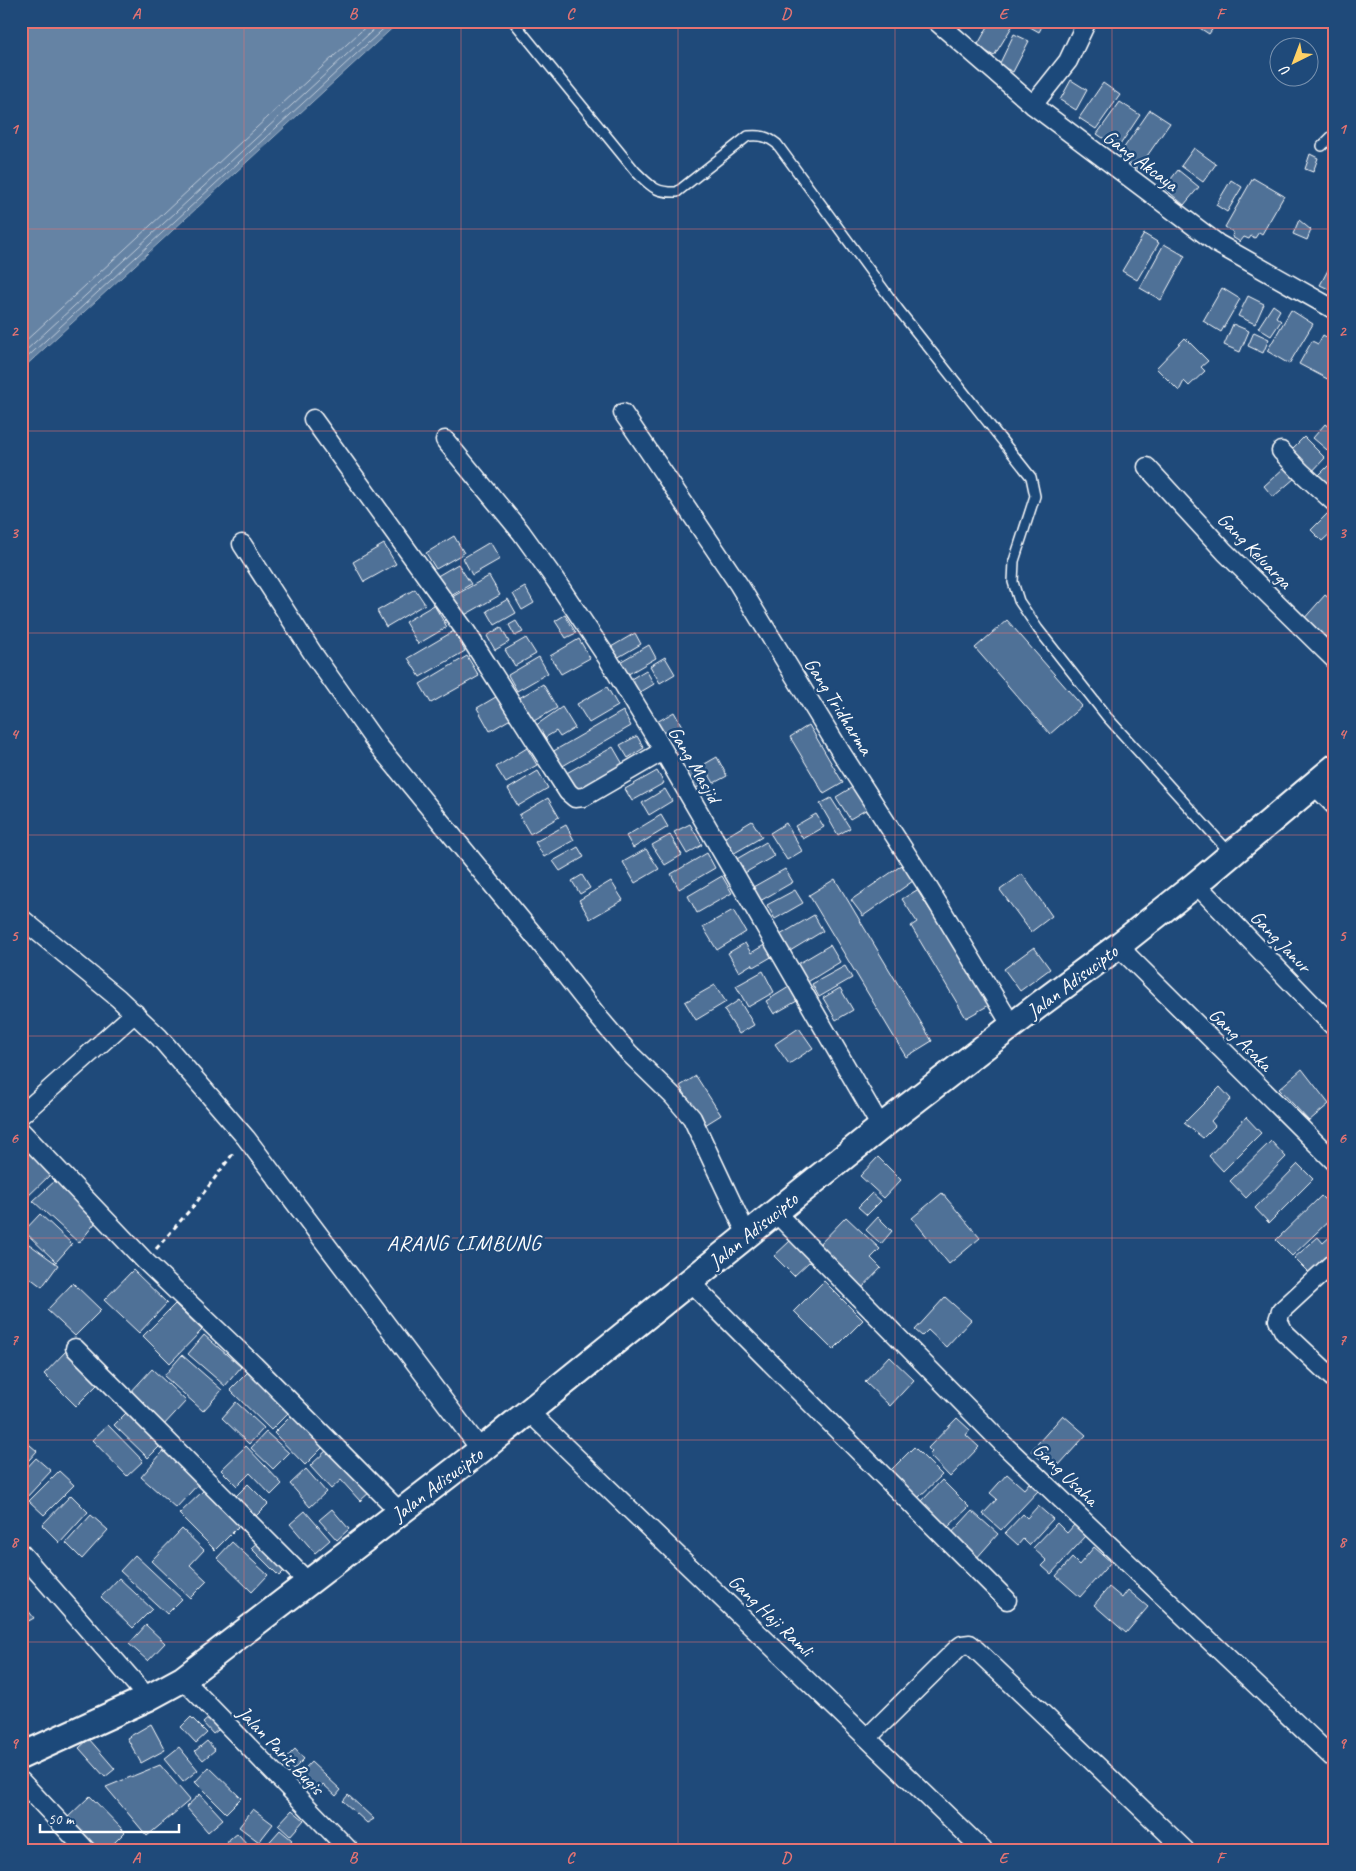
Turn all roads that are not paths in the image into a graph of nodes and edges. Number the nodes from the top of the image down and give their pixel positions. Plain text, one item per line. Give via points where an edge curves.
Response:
1 (513, 21) edge
2 (936, 21) edge
3 (1087, 21) edge
4 (1033, 105) junction
5 (1335, 133) edge
6 (1322, 146) dead end
7 (1335, 310) edge
8 (623, 413) dead end
9 (313, 419) dead end
10 (445, 440) dead end
11 (1281, 451) dead end
12 (1147, 467) dead end
13 (1335, 503) edge
14 (242, 544) dead end
15 (1335, 660) edge
16 (663, 751) junction
17 (1335, 767) edge
18 (1314, 785) junction
19 (1335, 806) edge
20 (1231, 854) junction
21 (1196, 884) junction
22 (21, 918) edge
23 (1118, 946) junction
24 (134, 1013) junction
25 (1012, 1026) junction
26 (1335, 1028) edge
27 (21, 1115) edge
28 (881, 1127) junction
29 (21, 1131) edge
30 (1335, 1162) edge
31 (775, 1212) junction
32 (746, 1235) junction
33 (1335, 1261) edge
34 (689, 1282) junction
35 (75, 1348) dead end
36 (1335, 1380) edge
37 (529, 1412) junction
38 (481, 1450) junction
39 (400, 1512) junction
40 (21, 1553) edge
41 (308, 1582) junction
42 (1006, 1600) dead end
43 (166, 1688) junction
44 (867, 1738) junction
45 (21, 1756) edge
46 (1335, 1760) edge
47 (21, 1781) edge
48 (86, 1850) edge
49 (349, 1850) edge
50 (983, 1850) edge
51 (1185, 1850) edge

1 - 20 lane via 636,172 663,193 677,192 748,136 768,137 777,144 898,309 1032,477 1035,496 1014,561 1013,582 1019,601 1107,717
2 - 4 street, Gang Akcaya
3 - 4 street via 1068,61
4 - 7 street, Gang Akcaya via 1218,244
5 - 6 lane
8 - 25 street, Gang Tridharma via 739,585
9 - 16 street via 467,633 568,792 576,798 584,797
10 - 16 street, Gang Masjid via 521,532 554,578 608,659
11 - 13 street
12 - 15 street, Gang Keluarga via 1245,573
14 - 32 street via 377,744 600,1019 692,1118
16 - 28 street, Gang Masjid
17 - 18 main road, Jalan Adisucipto
18 - 19 street
18 - 20 main road, Jalan Adisucipto
20 - 21 main road, Jalan Adisucipto
21 - 23 main road, Jalan Adisucipto
21 - 26 street, Gang Janur
22 - 24 street
23 - 25 main road, Jalan Adisucipto
23 - 30 street, Gang Asaka
24 - 27 street
24 - 38 street via 159,1037 246,1138
25 - 28 main road, Jalan Adisucipto
28 - 31 main road, Jalan Adisucipto
29 - 39 street via 145,1261
31 - 32 main road, Jalan Adisucipto
31 - 46 street, Gang Usaha via 1002,1443
32 - 34 main road, Jalan Adisucipto
33 - 36 street via 1281,1311 1278,1320 1284,1332
34 - 37 main road, Jalan Adisucipto
34 - 42 street
35 - 41 street
37 - 38 main road, Jalan Adisucipto
37 - 44 street, Gang Haji Ramli
38 - 39 main road, Jalan Adisucipto
39 - 41 main road, Jalan Adisucipto
40 - 43 street, Jalan Parit Bugis
41 - 43 main road, Jalan Adisucipto
43 - 45 main road, Jalan Adisucipto
43 - 49 street, Jalan Parit Bugis
44 - 50 street, Gang Haji Ramli
44 - 51 street via 958,1648 970,1644
47 - 48 street

